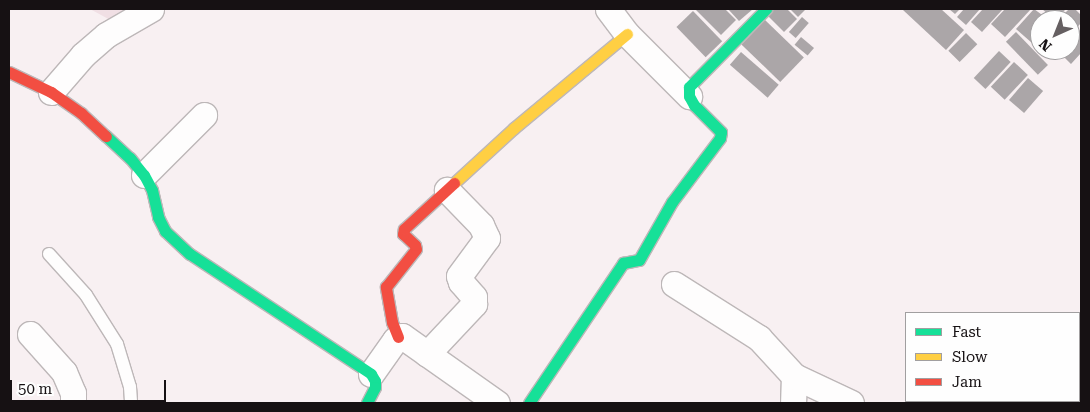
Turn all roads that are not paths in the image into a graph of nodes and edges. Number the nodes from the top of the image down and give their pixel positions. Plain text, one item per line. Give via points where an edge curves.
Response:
1 (151, 9) edge
2 (608, 9) edge
3 (766, 9) edge
4 (626, 34) junction
5 (9, 72) edge
6 (51, 92) junction
7 (689, 96) junction
8 (204, 115) dead end
9 (144, 175) junction
10 (447, 190) junction
11 (49, 254) dead end
12 (674, 284) dead end
13 (30, 334) dead end
14 (398, 337) junction
15 (427, 354) junction
16 (370, 374) junction
17 (794, 376) junction
18 (73, 403) edge
19 (131, 403) edge
20 (367, 403) edge
21 (497, 403) edge
22 (529, 403) edge
23 (793, 403) edge
24 (851, 403) edge

1 - 6 street via 106,35 83,55
2 - 4 street
3 - 7 street via 691,83
4 - 7 street
4 - 10 street via 514,128
5 - 6 street
6 - 9 street via 101,129
7 - 22 street via 721,132 720,138 672,202 639,260 622,263
8 - 9 street
9 - 16 street via 165,231 190,254
10 - 14 street via 403,231 416,250 386,287
10 - 15 street via 481,225 487,238 458,276 474,297 474,304
11 - 19 lane via 86,295 117,344 130,387
12 - 17 street via 759,338
13 - 18 street via 64,372 73,393
14 - 15 street via 402,336
14 - 16 street
15 - 21 street
16 - 20 street via 375,387
17 - 23 street
17 - 24 street

